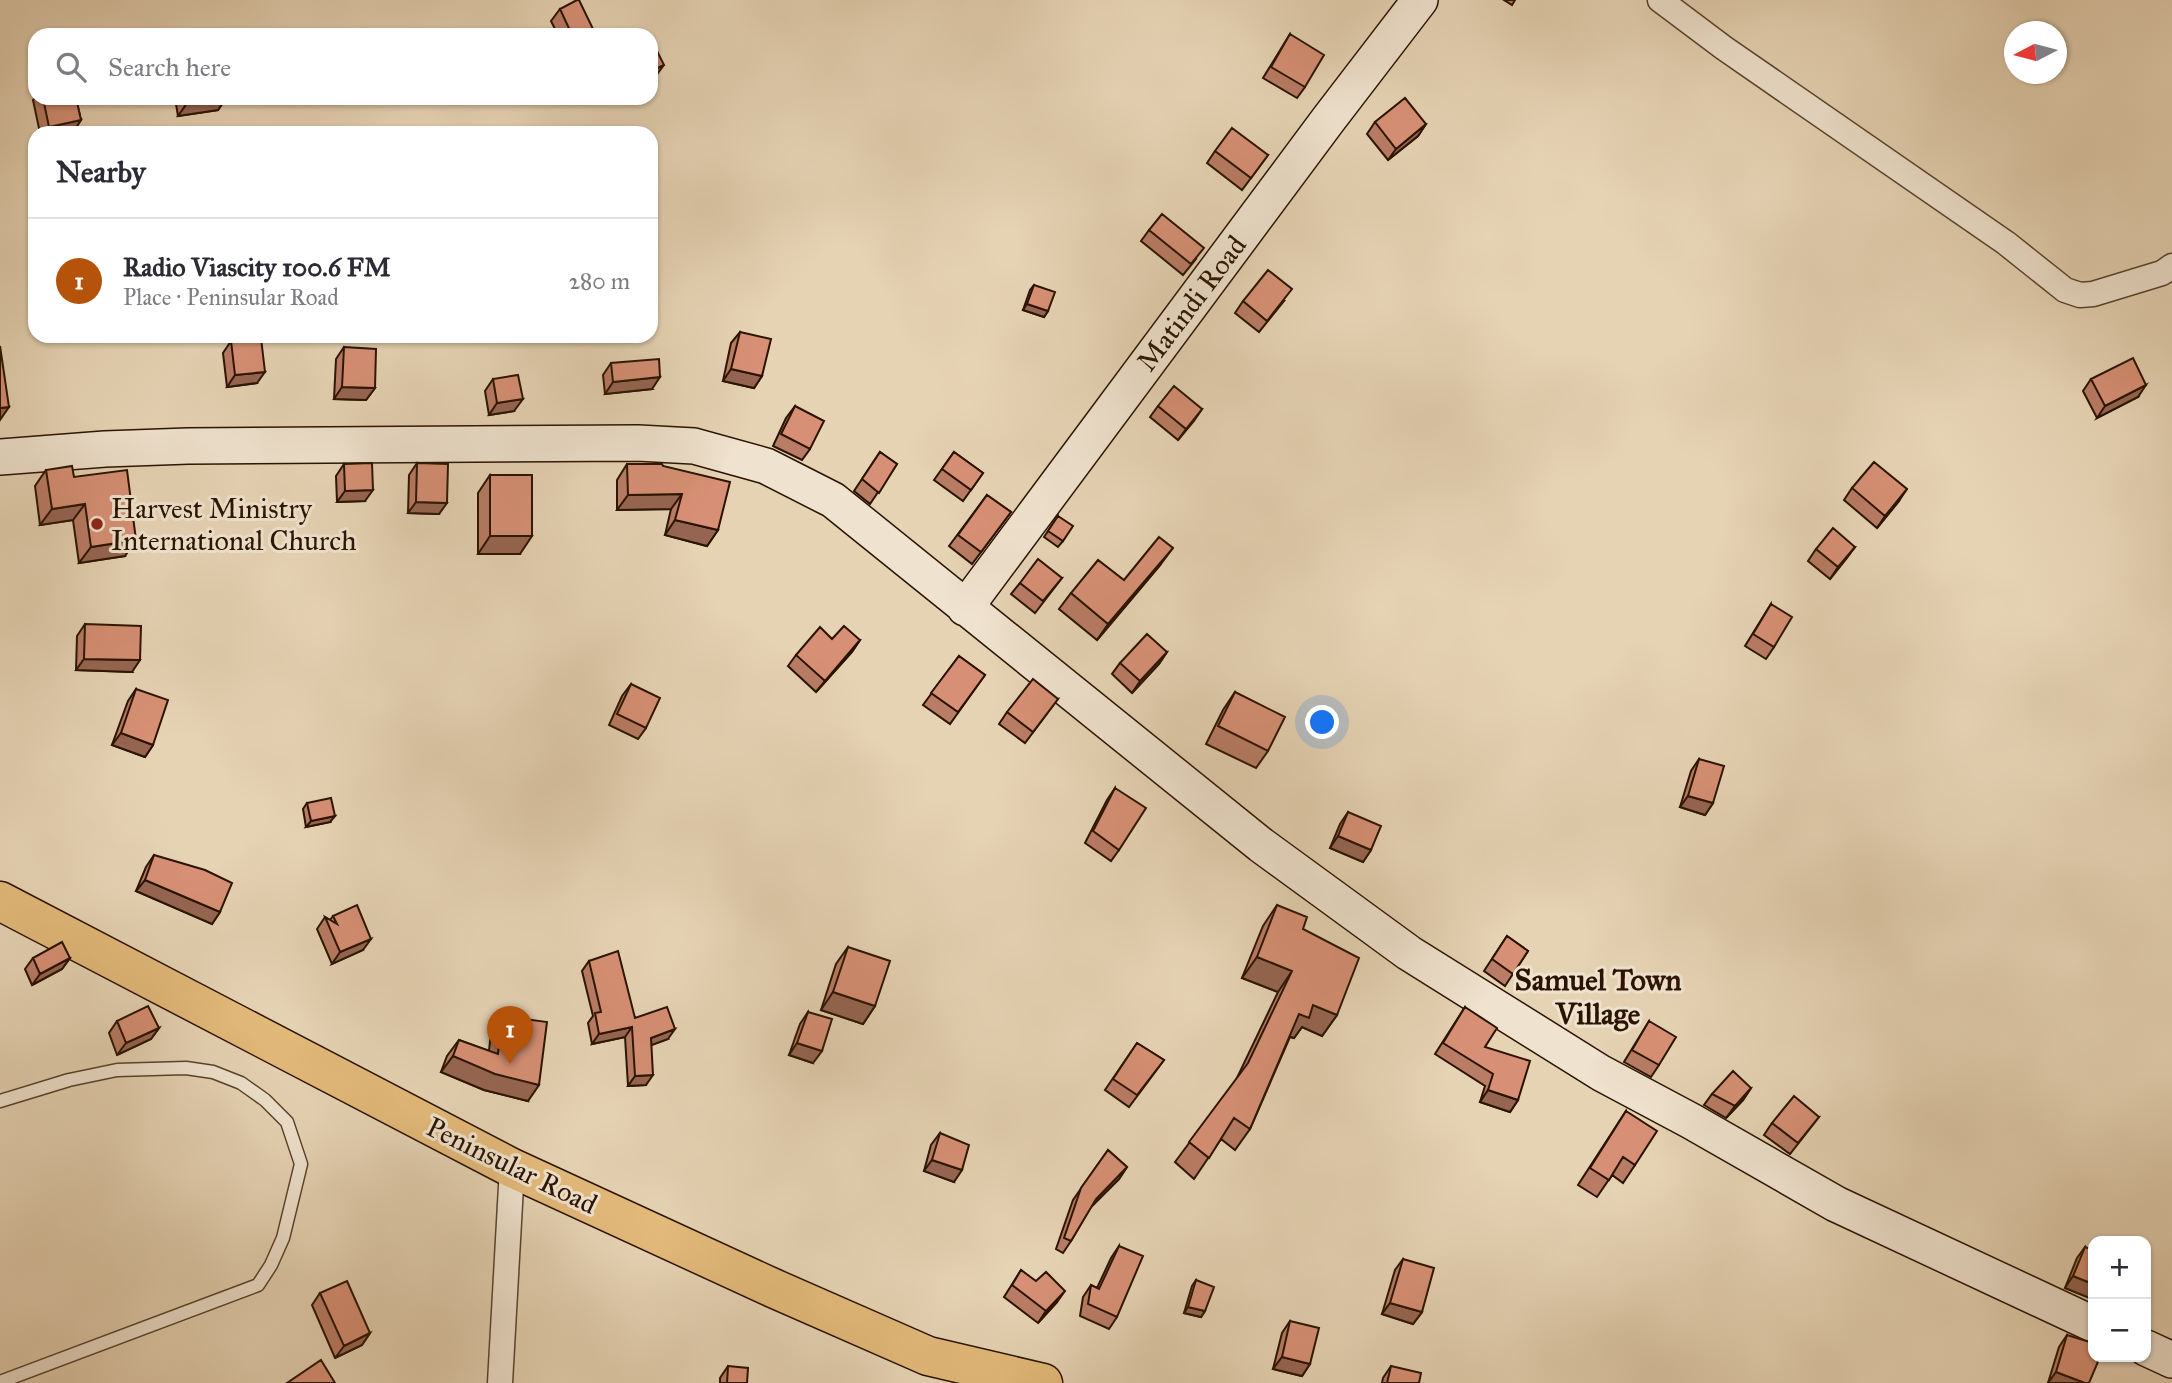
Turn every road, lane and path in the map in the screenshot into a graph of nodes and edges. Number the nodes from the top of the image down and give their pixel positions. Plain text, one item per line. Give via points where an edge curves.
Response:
1 (1420, 0) edge
2 (1660, 0) edge
3 (2172, 266) edge
4 (0, 457) edge
5 (965, 608) junction
6 (0, 901) edge
7 (0, 1101) edge
8 (512, 1168) junction
9 (2088, 1322) edge
10 (2151, 1350) edge
11 (2172, 1360) edge
12 (0, 1382) edge
13 (500, 1383) edge
14 (1043, 1383) edge

1 - 5 street, Matindi Road
2 - 3 street via 2006,243 2065,290 2093,294
4 - 5 street via 188,446 694,446 766,466 833,500
5 - 9 street via 1261,845 1409,953 1601,1073 1836,1204
6 - 8 main road, Peninsular Road
7 - 12 lane via 117,1070 213,1072 242,1083 287,1122 301,1164 283,1238 258,1284
8 - 13 street
8 - 14 main road, Peninsular Road via 928,1356
10 - 11 street

